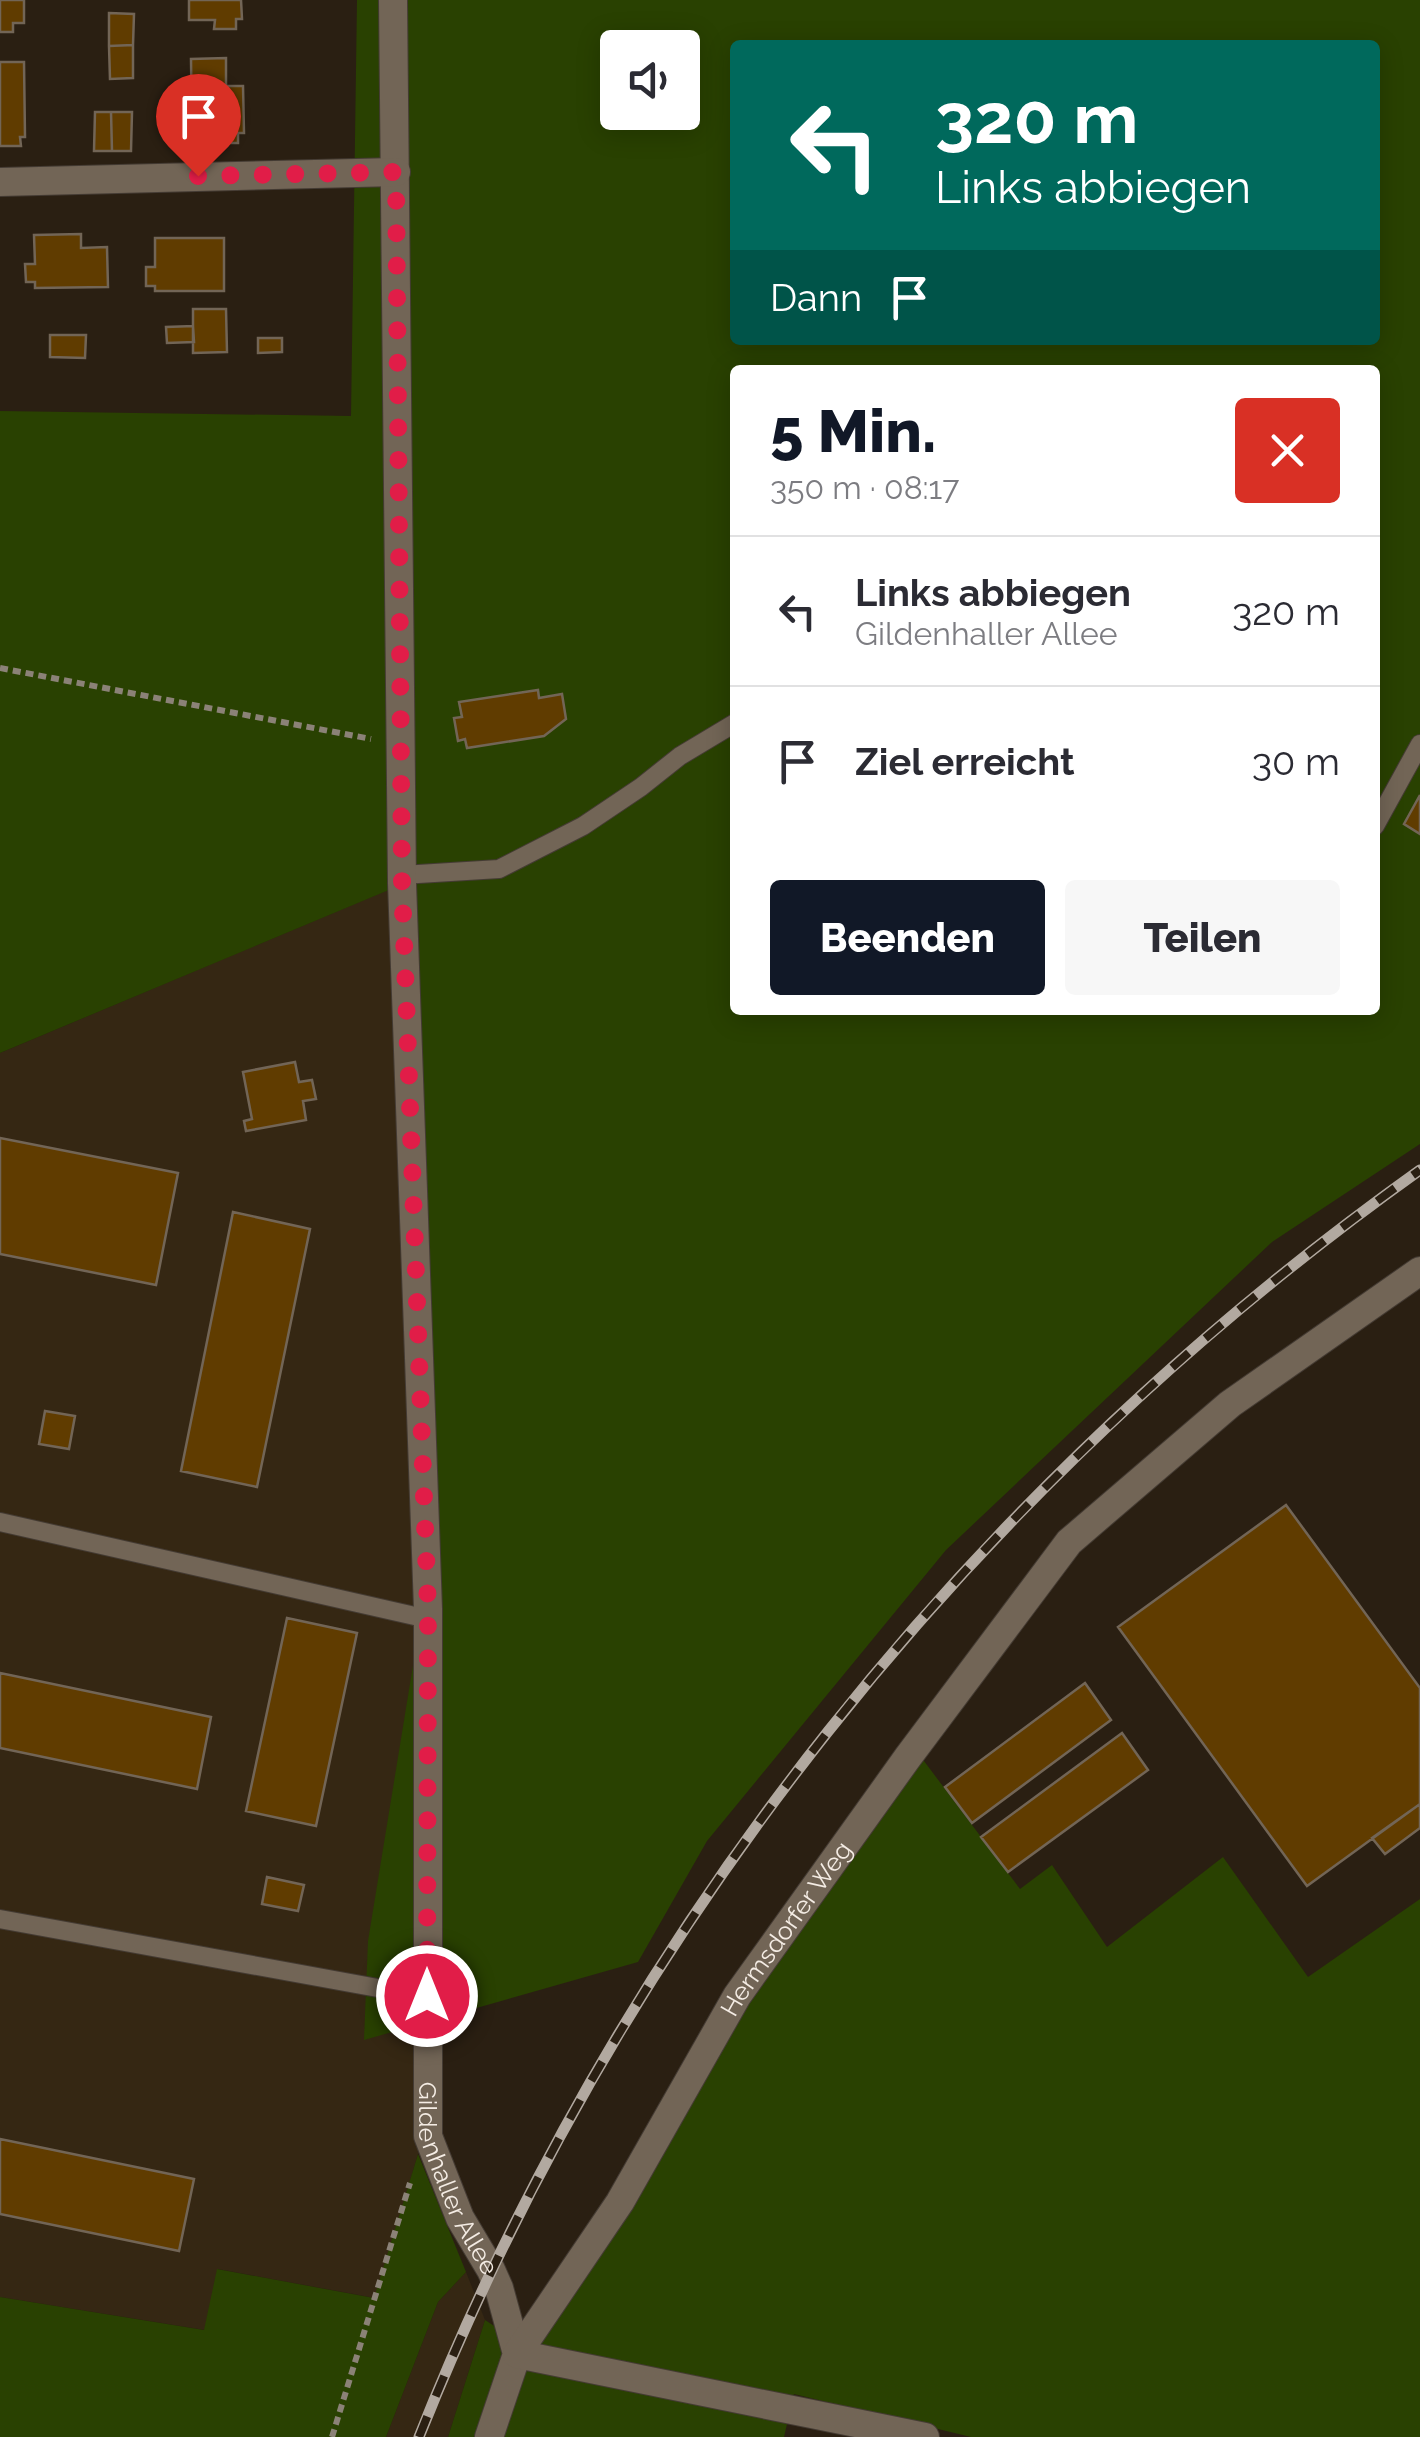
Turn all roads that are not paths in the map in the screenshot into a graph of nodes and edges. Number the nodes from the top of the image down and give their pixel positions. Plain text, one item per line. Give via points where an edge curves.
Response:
1 (393, 0) edge
2 (396, 172) junction
3 (0, 182) edge
4 (730, 726) edge
5 (1420, 744) edge
6 (1380, 817) edge
7 (402, 875) junction
8 (1420, 1272) edge
9 (0, 1522) edge
10 (428, 1619) junction
11 (0, 1920) edge
12 (427, 1996) junction
13 (516, 2354) junction
14 (488, 2437) edge
15 (925, 2437) edge

1 - 2 street, Gildenhaller Allee
2 - 3 street
2 - 7 street, Gildenhaller Allee
4 - 7 lane via 583,826 498,869
5 - 6 lane
7 - 10 street, Gildenhaller Allee
8 - 13 street, Hermsdorfer Weg via 1230,1404 1069,1542 737,1996 620,2202
9 - 10 lane
10 - 12 street, Gildenhaller Allee
11 - 12 lane
12 - 13 street, Gildenhaller Allee via 428,2136 460,2218 500,2288
13 - 14 street
13 - 15 street

